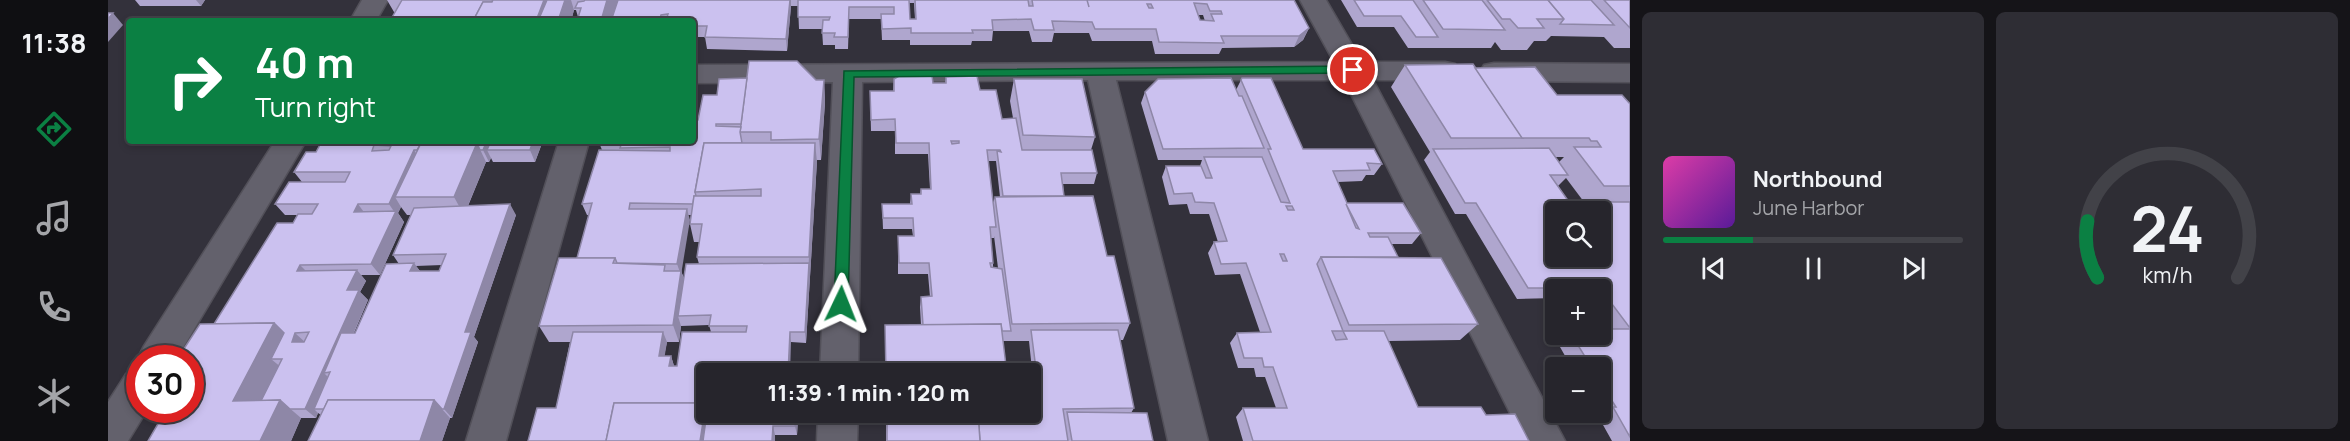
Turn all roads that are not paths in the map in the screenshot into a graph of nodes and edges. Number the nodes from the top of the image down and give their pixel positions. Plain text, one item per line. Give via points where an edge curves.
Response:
1 (375, 0) edge
2 (1312, 0) edge
3 (365, 18) edge
4 (1353, 70) junction
5 (1100, 71) junction
6 (848, 73) junction
7 (696, 74) edge
8 (1626, 87) edge
9 (289, 144) edge
10 (573, 144) edge
11 (165, 345) edge
12 (839, 363) edge
13 (126, 408) edge
14 (838, 423) edge
15 (108, 437) edge
16 (486, 441) edge
17 (837, 441) edge
18 (1188, 441) edge
19 (1545, 441) edge

1 - 3 street
2 - 4 street
4 - 5 street
4 - 8 street via 1601,73
4 - 19 street
5 - 6 street
5 - 18 street
6 - 7 street
6 - 12 street
9 - 11 street
10 - 16 street
13 - 15 street
14 - 17 street

